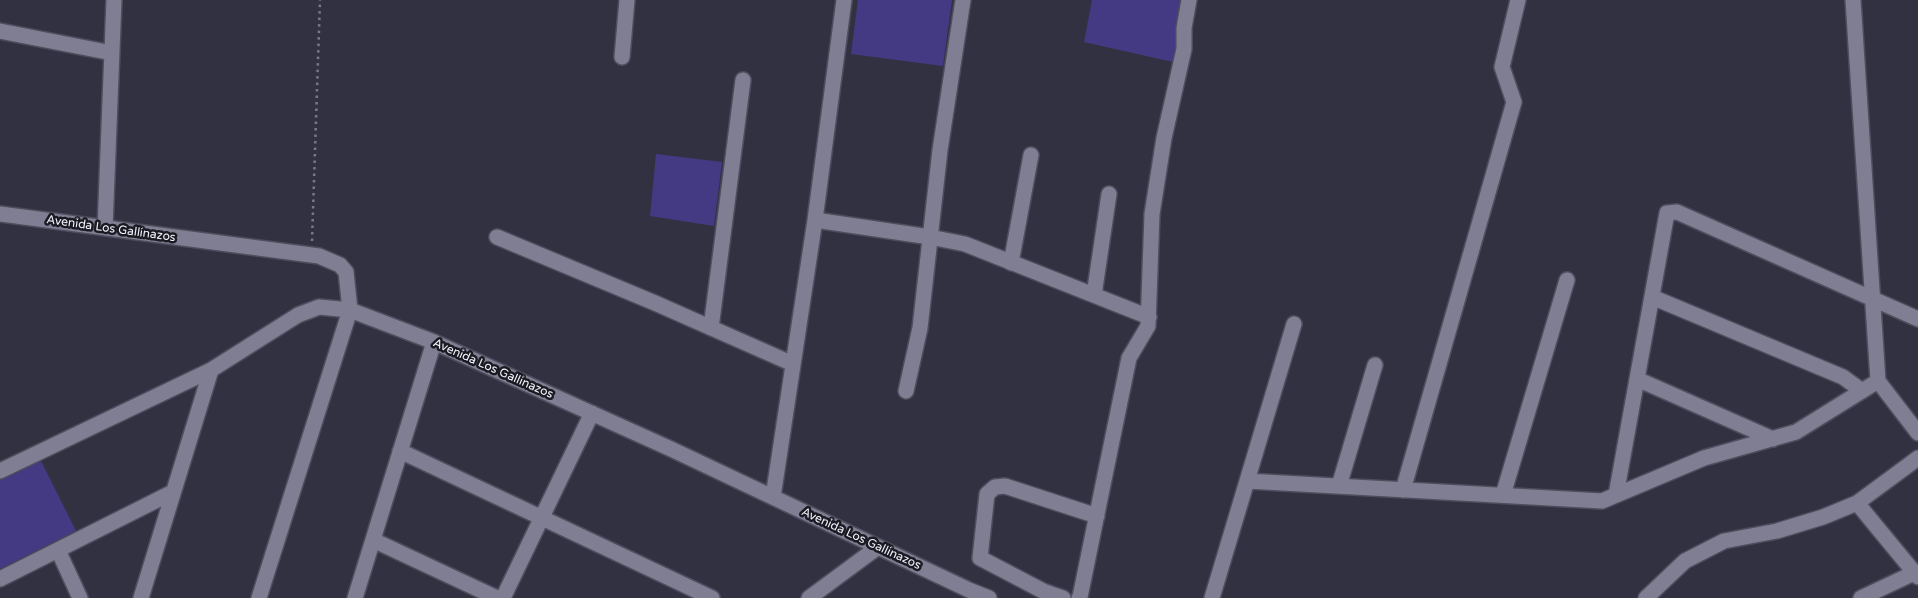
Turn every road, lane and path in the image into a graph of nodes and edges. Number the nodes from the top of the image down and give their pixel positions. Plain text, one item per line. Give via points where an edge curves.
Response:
1 (114, 0) edge
2 (320, 0) edge
3 (627, 0) edge
4 (844, 0) edge
5 (963, 0) edge
6 (1189, 0) edge
7 (1518, 0) edge
8 (1854, 0) edge
9 (0, 30) edge
10 (112, 53) junction
11 (622, 57) dead end
12 (742, 80) dead end
13 (1030, 155) dead end
14 (1109, 194) dead end
15 (0, 214) edge
16 (815, 220) junction
17 (105, 228) junction
18 (497, 237) dead end
19 (930, 237) junction
20 (312, 255) junction
21 (1011, 262) junction
22 (1567, 280) dead end
23 (1094, 296) junction
24 (1652, 297) junction
25 (1872, 300) junction
26 (350, 310) junction
27 (1149, 317) junction
28 (1918, 320) edge
29 (1294, 324) dead end
30 (712, 328) junction
31 (434, 342) junction
32 (793, 364) junction
33 (1375, 365) dead end
34 (211, 370) junction
35 (1637, 379) junction
36 (1878, 381) junction
37 (906, 391) dead end
38 (1862, 391) junction
39 (592, 413) junction
40 (1918, 432) edge
41 (1772, 439) junction
42 (400, 451) junction
43 (1918, 458) edge
44 (0, 471) edge
45 (1247, 481) junction
46 (1339, 486) junction
47 (1403, 490) junction
48 (173, 492) junction
49 (774, 494) junction
50 (1503, 495) junction
51 (1616, 495) junction
52 (1857, 503) junction
53 (1097, 516) junction
54 (542, 518) junction
55 (373, 540) junction
56 (878, 547) junction
57 (58, 550) junction
58 (1916, 575) edge
59 (0, 579) edge
60 (964, 594) edge
61 (80, 598) edge
62 (141, 598) edge
63 (260, 598) edge
64 (355, 598) edge
65 (497, 598) edge
66 (503, 598) edge
67 (712, 598) edge
68 (810, 598) edge
69 (989, 598) edge
70 (1063, 598) edge
71 (1078, 598) edge
72 (1212, 598) edge
73 (1646, 598) edge
74 (1861, 598) edge

1 - 10 street
2 - 20 path
3 - 11 street
4 - 16 street
5 - 19 street
6 - 27 street via 1184,49 1164,138 1152,214
7 - 47 street via 1502,67 1514,102
8 - 25 street
9 - 10 street
10 - 17 street
12 - 30 street
13 - 21 street
14 - 23 street
15 - 17 street, Avenida Los Gallinazos
16 - 19 street
16 - 32 street
17 - 20 street, Avenida Los Gallinazos
18 - 30 street
19 - 21 street via 964,244
19 - 37 street via 920,328
20 - 26 street, Avenida Los Gallinazos via 340,265 346,272
21 - 23 street
22 - 50 street
23 - 27 street
24 - 25 street via 1667,213 1677,212
24 - 35 street
24 - 38 street via 1843,377
25 - 28 street
25 - 36 street
26 - 31 street, Avenida Los Gallinazos
26 - 34 street via 319,307 298,315
26 - 63 street
27 - 53 street via 1148,326 1129,358
29 - 45 street
30 - 32 street
31 - 39 street, Avenida Los Gallinazos
31 - 42 street
32 - 49 street
33 - 46 street
34 - 44 street
34 - 48 street
35 - 41 street
35 - 51 street
36 - 38 street
36 - 40 street
38 - 41 street via 1796,432
39 - 49 street, Avenida Los Gallinazos
39 - 54 street
41 - 51 street via 1704,458
42 - 54 street
42 - 55 street
43 - 52 street
45 - 46 street
45 - 72 street
46 - 47 street
47 - 50 street
48 - 57 street
48 - 62 street
49 - 56 street, Avenida Los Gallinazos
50 - 51 street via 1602,501
52 - 58 street
52 - 73 street via 1777,531 1724,541 1685,561
53 - 70 street via 1004,486 995,487 987,494 980,558
53 - 71 street
54 - 66 street
54 - 67 street
55 - 64 street
55 - 65 street
56 - 60 street, Avenida Los Gallinazos
56 - 68 street
57 - 59 street
57 - 61 street
58 - 74 street
60 - 69 street, Avenida Los Gallinazos

